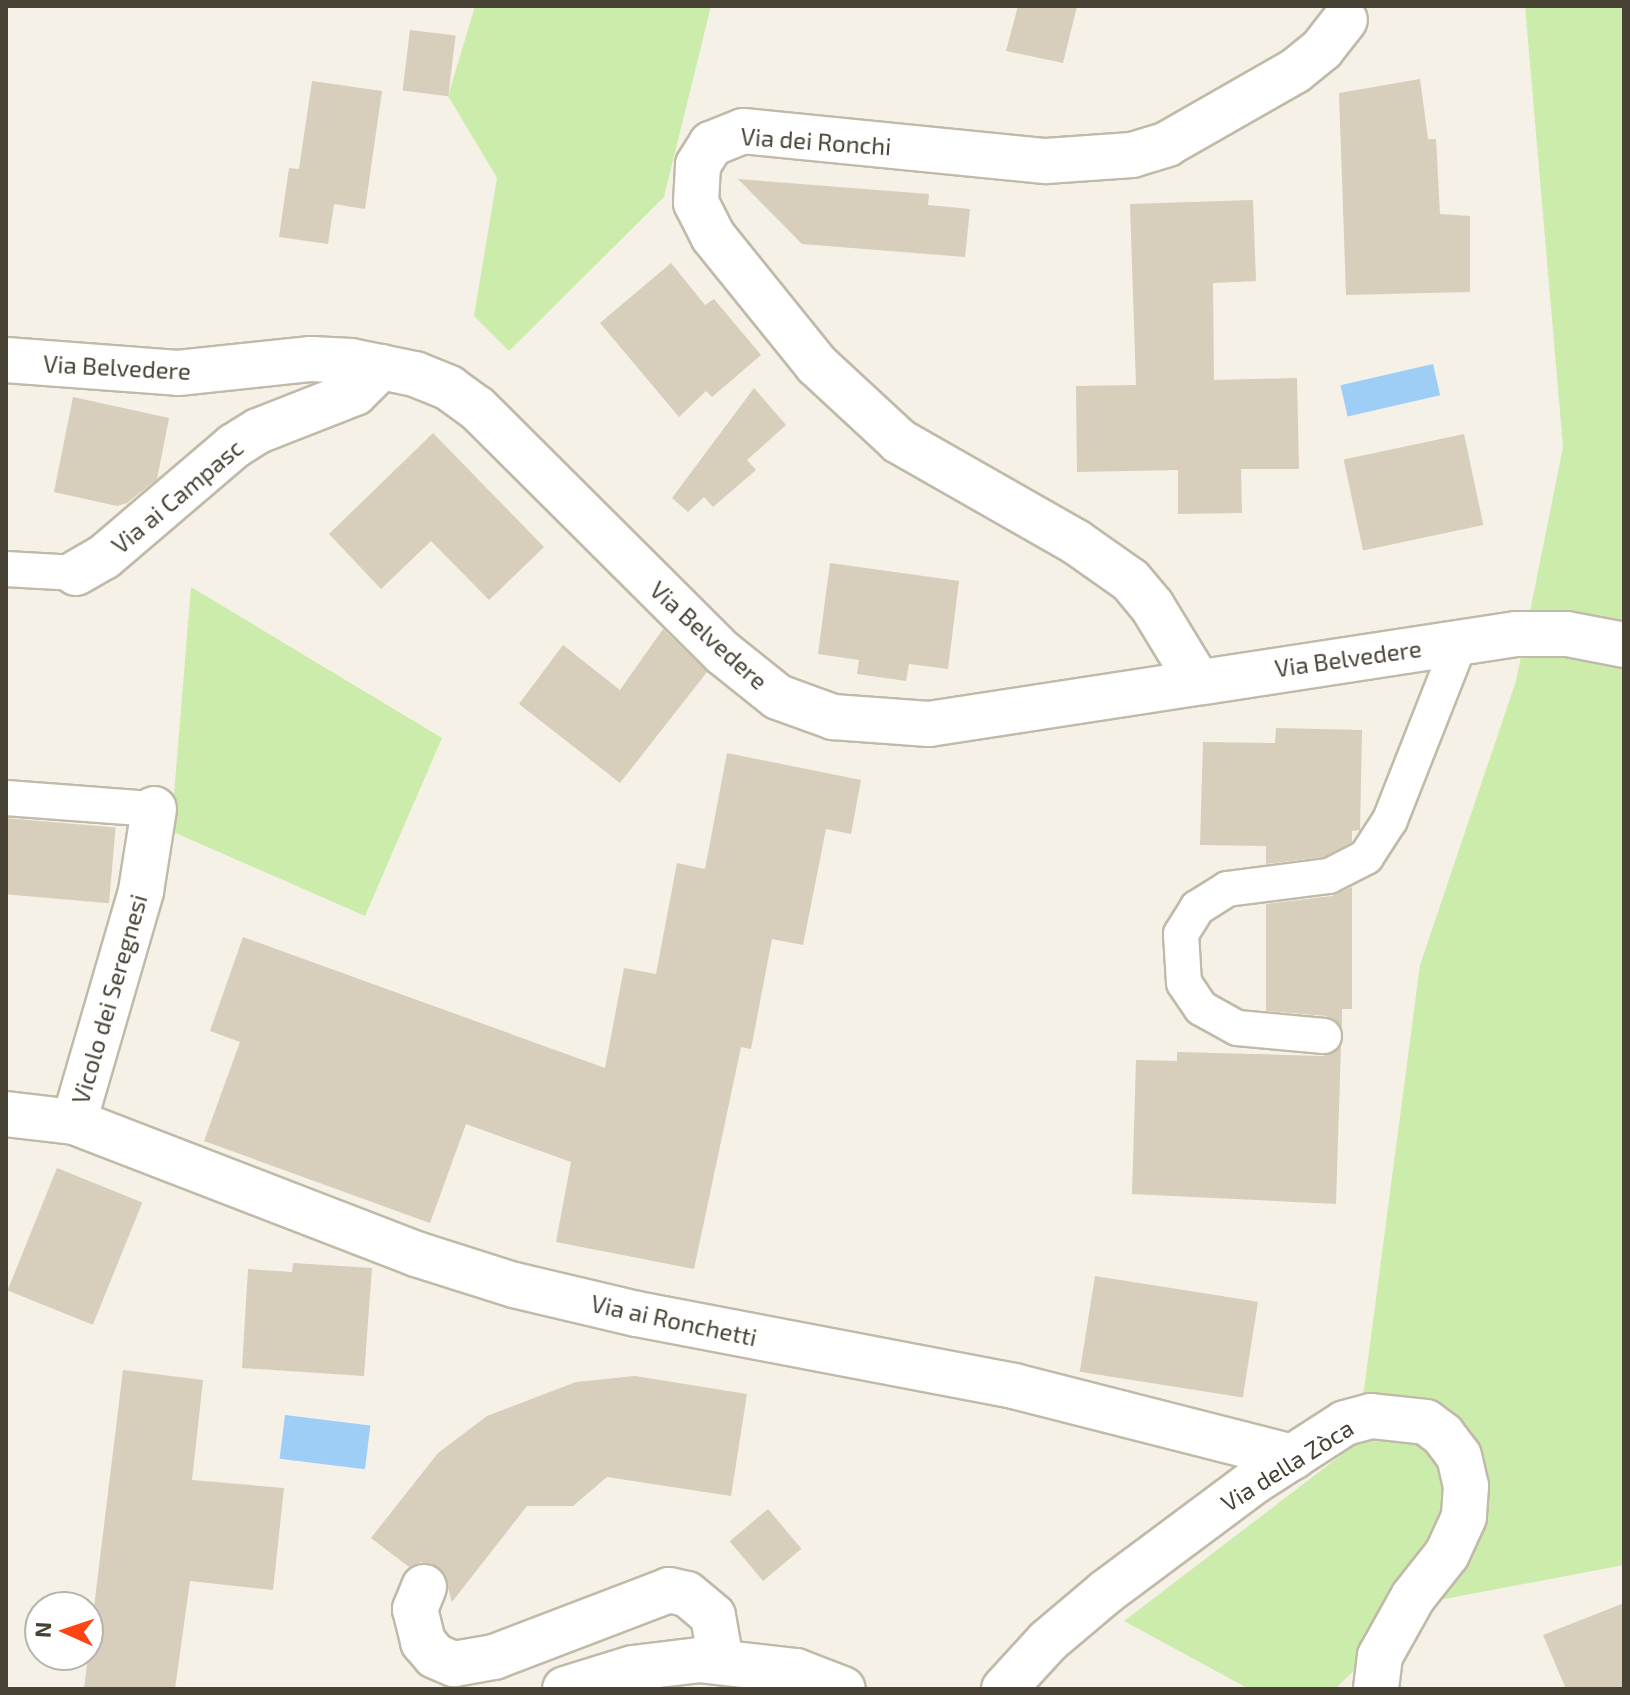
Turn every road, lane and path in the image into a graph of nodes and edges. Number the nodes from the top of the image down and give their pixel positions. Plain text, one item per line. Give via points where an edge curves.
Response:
1 (1349, 13) edge
2 (6, 360) edge
3 (381, 367) junction
4 (6, 569) edge
5 (76, 573) joint
6 (1460, 642) junction
7 (1624, 645) edge
8 (1197, 680) junction
9 (6, 798) edge
10 (154, 809) joint
11 (1324, 1036) dead end
12 (6, 1114) edge
13 (74, 1122) junction
14 (1293, 1457) junction
15 (424, 1587) dead end
16 (721, 1661) junction
17 (565, 1689) edge
18 (843, 1689) edge
19 (1004, 1689) edge
20 (1376, 1689) edge

1 - 8 street, Via dei Ronchi via 1322,49 1295,71 1167,144 1132,155 1046,161 743,131 711,144 698,165 696,203 713,236 817,365 899,441 1076,542 1130,580
2 - 3 street, Via Belvedere via 178,373 311,359
3 - 5 street, Via ai Campasc via 355,393 258,431 234,446 104,557
3 - 8 street, Via Belvedere via 449,388 477,408 723,653 778,697 833,717 929,724
4 - 5 lane, Via ai Campasc
6 - 7 street, Via Belvedere via 1541,632
6 - 8 street, Via Belvedere
6 - 11 lane via 1390,820 1366,857 1329,876 1227,889 1197,908 1181,934 1184,983 1201,1008 1237,1028
9 - 10 lane
10 - 13 street, Vicolo dei Seregnesi via 141,891
12 - 13 street, Vicolo dei Seregnesi
13 - 14 street, Via ai Ronchetti via 416,1254 514,1285 637,1314 1014,1386
14 - 19 street, Via della Zòca via 1106,1592 1048,1641
14 - 20 street, Via della Zòca via 1345,1423 1371,1416 1426,1422 1459,1456 1466,1486 1464,1517 1447,1554 1413,1597 1380,1656
15 - 16 street via 415,1609 423,1642 435,1656 454,1664 494,1657 669,1590 687,1594 713,1616
16 - 17 street via 633,1668
16 - 18 street via 796,1671

